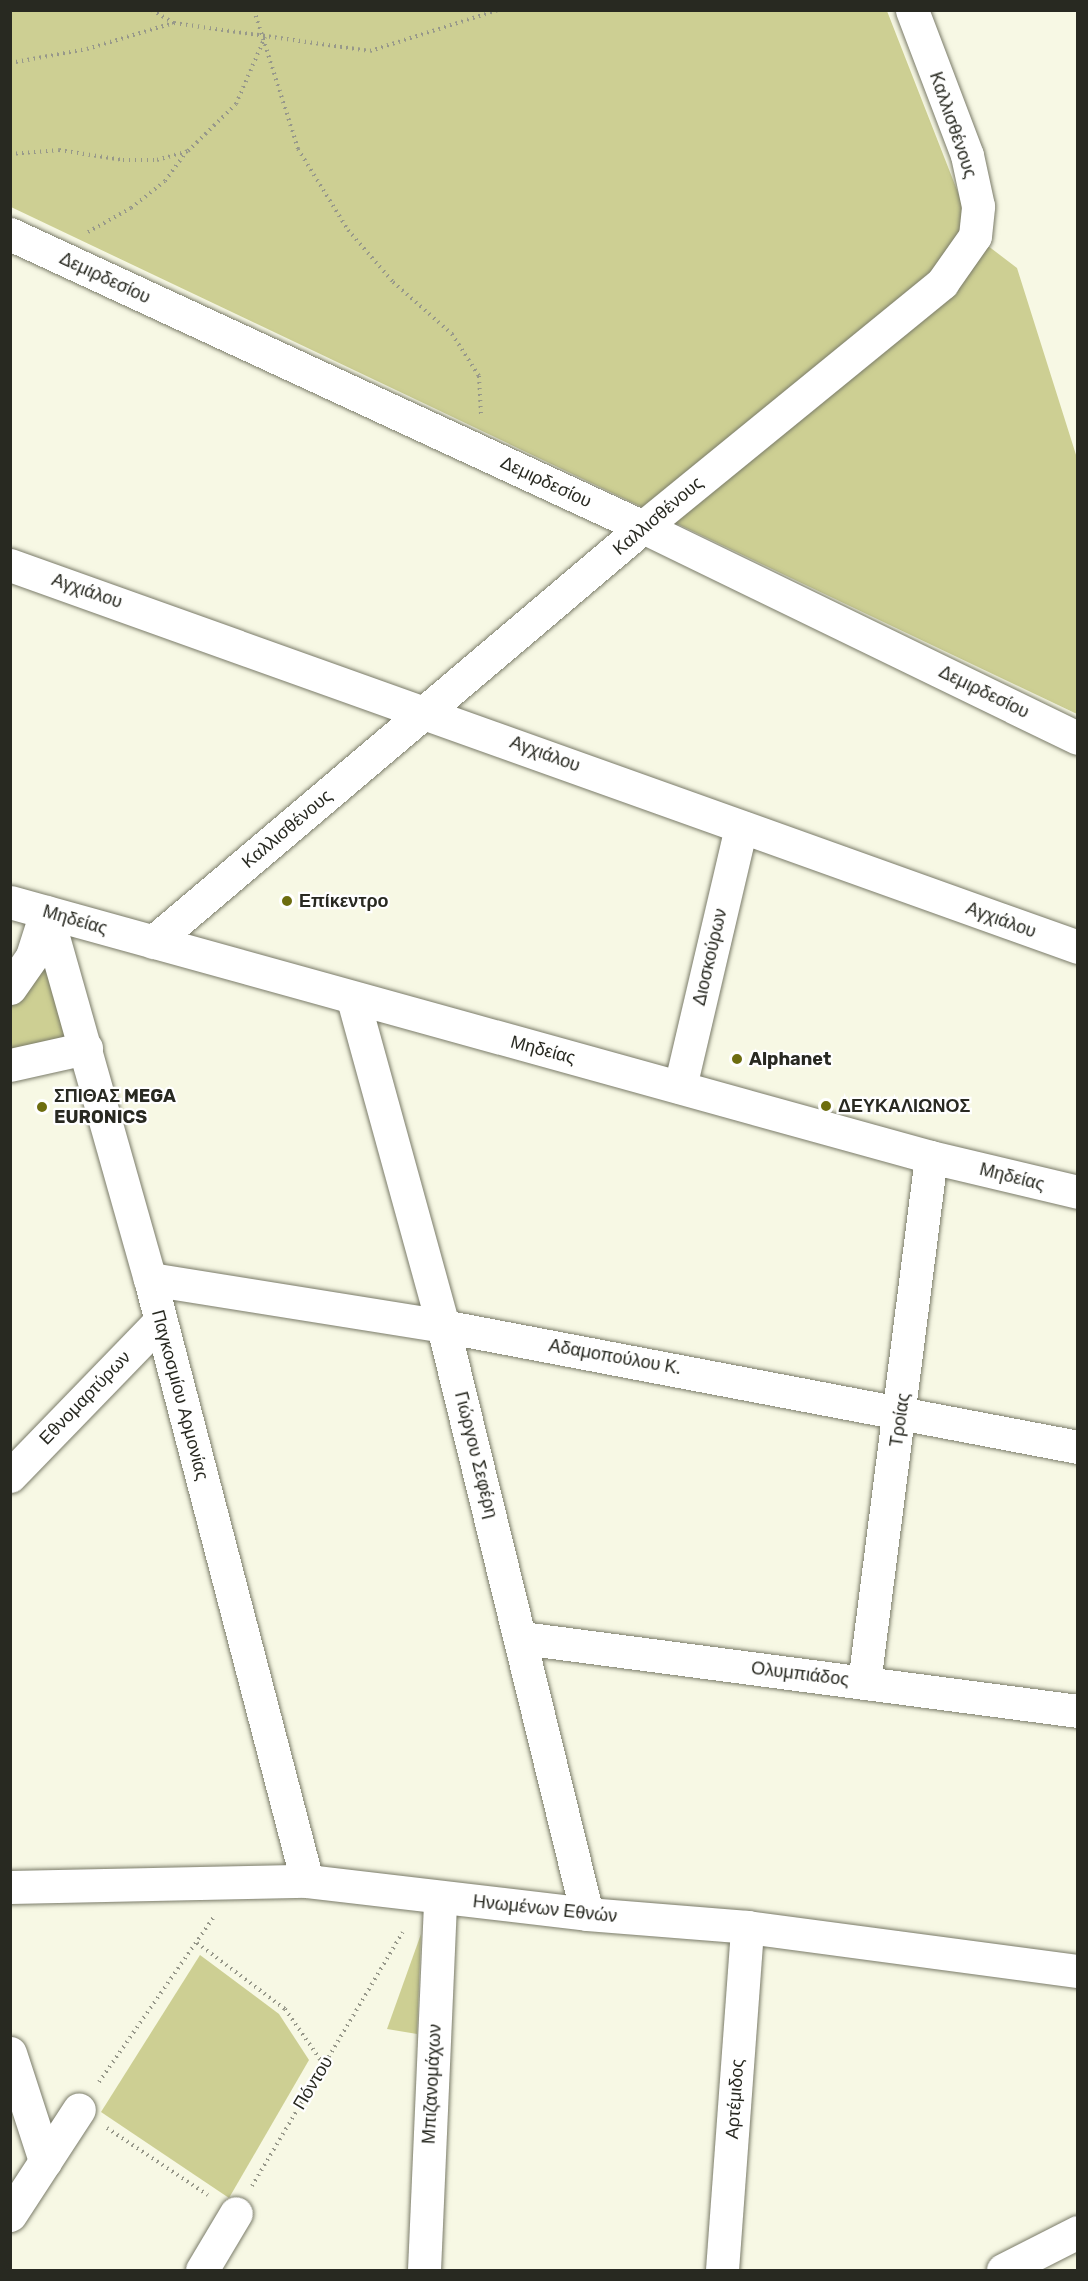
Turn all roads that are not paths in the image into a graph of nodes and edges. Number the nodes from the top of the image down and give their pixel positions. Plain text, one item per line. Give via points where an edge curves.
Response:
1 (912, 10) edge
2 (10, 234) edge
3 (643, 527) junction
4 (10, 565) edge
5 (428, 711) junction
6 (1077, 738) edge
7 (741, 827) junction
8 (10, 902) edge
9 (45, 912) junction
10 (153, 942) junction
11 (10, 944) edge
12 (1077, 947) edge
13 (10, 988) edge
14 (353, 999) junction
15 (86, 1048) junction
16 (10, 1065) edge
17 (680, 1087) junction
18 (931, 1157) junction
19 (1077, 1192) edge
20 (150, 1279) junction
21 (160, 1321) junction
22 (444, 1326) junction
23 (902, 1410) junction
24 (1077, 1447) edge
25 (10, 1476) edge
26 (522, 1638) junction
27 (864, 1683) junction
28 (1077, 1711) edge
29 (307, 1881) junction
30 (10, 1887) edge
31 (432, 1897) junction
32 (587, 1914) junction
33 (747, 1927) junction
34 (1077, 1971) edge
35 (10, 2053) edge
36 (79, 2109) road end
37 (45, 2161) junction
38 (236, 2213) road end
39 (10, 2215) edge
40 (1077, 2232) edge
41 (202, 2271) edge
42 (424, 2271) edge
43 (722, 2271) edge
44 (1003, 2271) edge

1 - 3 street, Καλλισθένους via 967,155 978,206 975,236 942,283
2 - 3 street, Δεμιρδεσίου
3 - 5 street, Καλλισθένους
3 - 6 street, Δεμιρδεσίου
4 - 5 street, Αγχιάλου
5 - 7 street, Αγχιάλου
5 - 10 street, Καλλισθένους
7 - 12 street, Αγχιάλου
7 - 17 street, Διοσκούρων
8 - 9 street, Μηδείας
9 - 10 street, Μηδείας
9 - 11 street
9 - 13 street via 32,956
9 - 15 street, Παγκοσμίου Αρμονίας
10 - 14 street, Μηδείας
14 - 17 street, Μηδείας
14 - 22 street, Γιώργου Σεφέρη
15 - 16 street
15 - 20 street, Παγκοσμίου Αρμονίας
17 - 18 street, Μηδείας
18 - 19 street, Μηδείας
18 - 23 street, Τροίας
20 - 21 street, Παγκοσμίου Αρμονίας
20 - 22 street, Αδαμοπούλου Κ.
21 - 25 street, Εθνομαρτύρων
21 - 29 street, Παγκοσμίου Αρμονίας
22 - 23 street, Αδαμοπούλου Κ.
22 - 26 street, Γιώργου Σεφέρη
23 - 24 street, Αδαμοπούλου Κ.
23 - 27 street, Τροίας
26 - 27 street, Ολυμπιάδος
26 - 32 street, Γιώργου Σεφέρη
27 - 28 street, Ολυμπιάδος
29 - 30 street, Ηνωμένων Εθνών
29 - 31 street, Ηνωμένων Εθνών
31 - 32 street, Ηνωμένων Εθνών
31 - 42 street, Μπιζανομάχων
32 - 33 street, Ηνωμένων Εθνών
33 - 34 street, Ηνωμένων Εθνών
33 - 43 street, Αρτέμιδος
35 - 37 street
36 - 37 street
37 - 39 street
38 - 41 street
40 - 44 street

